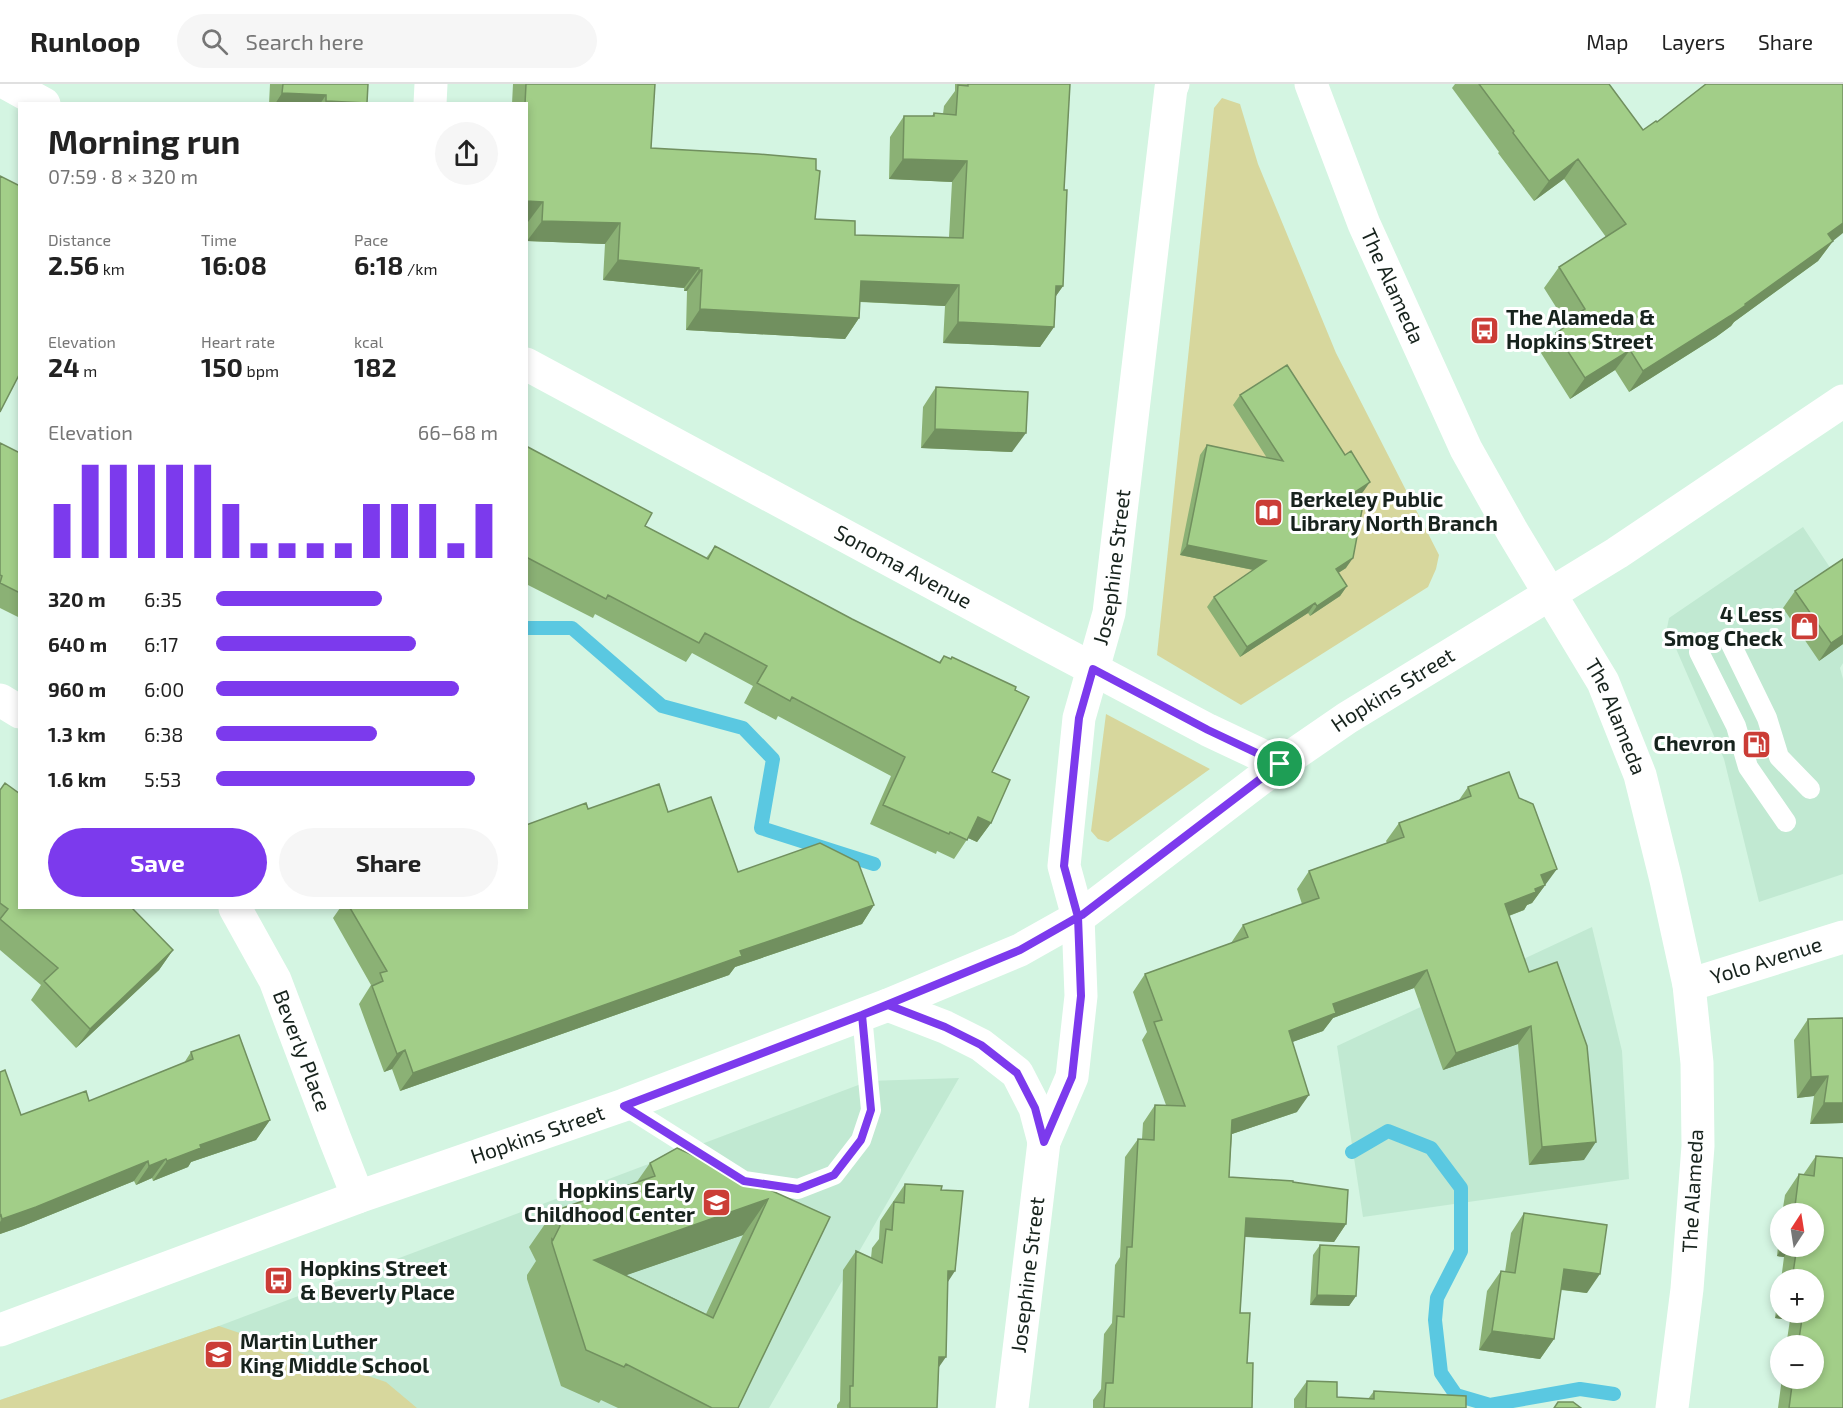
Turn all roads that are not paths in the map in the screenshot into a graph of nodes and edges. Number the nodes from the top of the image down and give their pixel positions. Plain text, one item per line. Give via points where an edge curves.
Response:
1 (8, 84) edge
2 (431, 84) edge
3 (1311, 84) edge
4 (1171, 85) edge
5 (40, 102) edge
6 (430, 102) edge
7 (528, 365) edge
8 (1843, 401) edge
9 (1550, 593) junction
10 (1728, 638) dead end
11 (1699, 652) dead end
12 (1093, 669) junction
13 (0, 700) edge
14 (18, 711) edge
15 (1280, 764) junction
16 (1810, 789) dead end
17 (1786, 822) dead end
18 (236, 909) edge
19 (1078, 917) junction
20 (1843, 937) edge
21 (1689, 985) junction
22 (875, 1010) junction
23 (624, 1106) junction
24 (1044, 1142) junction
25 (358, 1197) junction
26 (0, 1330) edge
27 (1012, 1408) edge
28 (1672, 1408) edge

1 - 5 street
2 - 6 street
3 - 9 street, The Alameda via 1364,224 1466,449
4 - 12 street, Josephine Street via 1109,614
7 - 12 street, Sonoma Avenue
8 - 9 street, Hopkins Street via 1617,553
9 - 15 street, Hopkins Street via 1347,718
9 - 21 street, The Alameda via 1603,682 1640,775
10 - 16 lane via 1767,718 1779,757
11 - 17 lane via 1736,726 1748,767
12 - 15 street, Sonoma Avenue
12 - 19 street, Josephine Street via 1079,718 1064,866
13 - 14 street
15 - 19 street, Hopkins Street
18 - 25 street, Beverly Place via 275,980
19 - 22 street, Hopkins Street via 1020,950
19 - 24 street, Josephine Street via 1081,996 1072,1077
20 - 21 street, Yolo Avenue
21 - 28 street, The Alameda via 1697,1063 1698,1146 1687,1289
22 - 23 street, Hopkins Street
22 - 23 lane via 871,1110 861,1140 834,1175 798,1189 744,1181
22 - 24 street, Josephine Street via 945,1027 981,1045 1017,1073 1035,1108
23 - 25 street, Hopkins Street
24 - 27 street, Josephine Street
25 - 26 street, Hopkins Street

